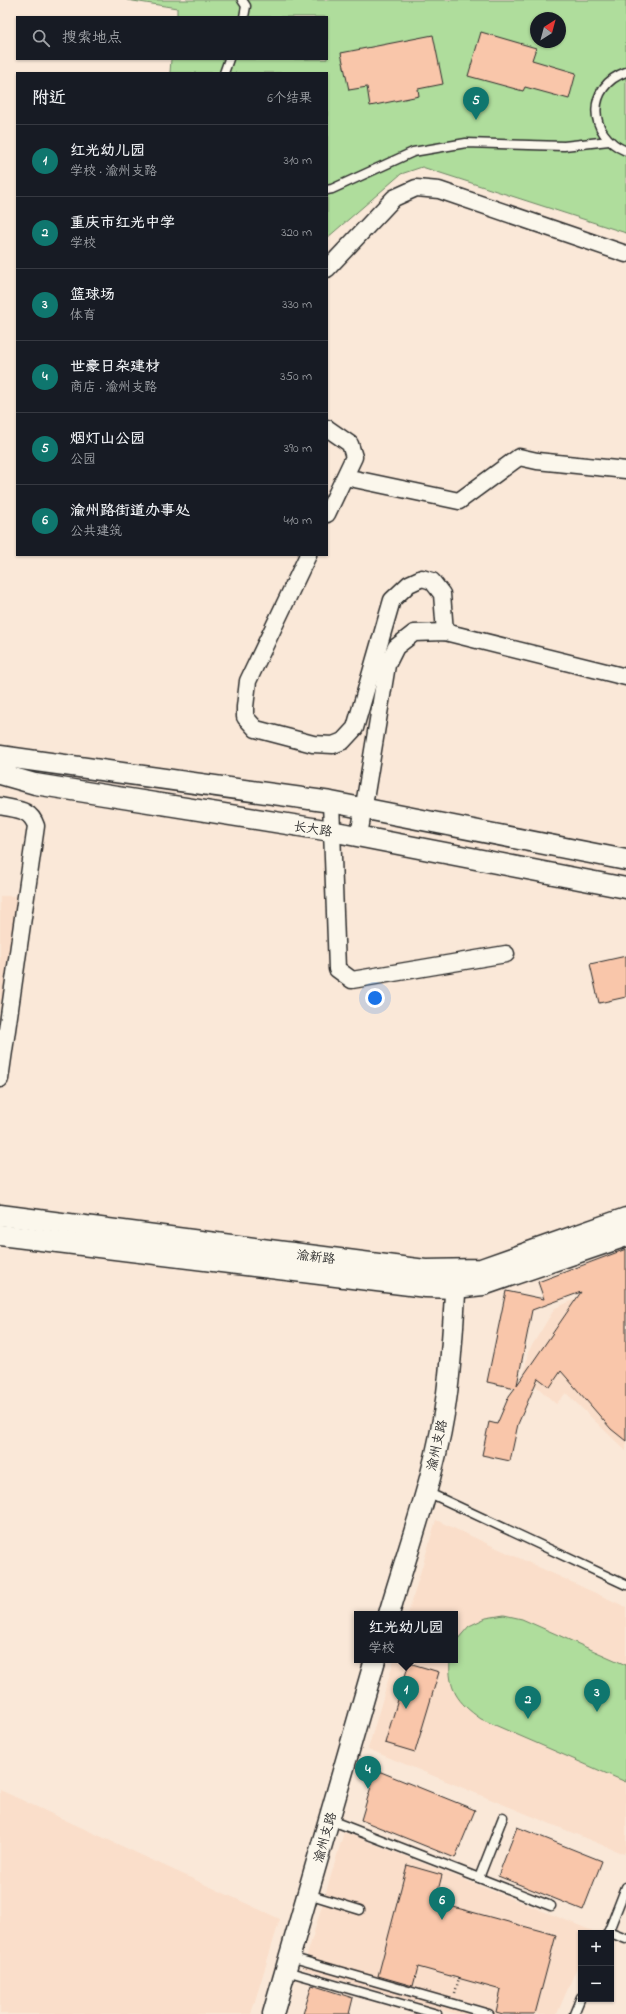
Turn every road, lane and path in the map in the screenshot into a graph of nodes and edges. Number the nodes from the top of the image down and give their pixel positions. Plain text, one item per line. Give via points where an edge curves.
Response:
1 (242, 0) edge
2 (244, 16) edge
3 (229, 60) edge
4 (224, 72) edge
5 (626, 72) edge
6 (609, 141) junction
7 (626, 150) edge
8 (328, 190) edge
9 (626, 254) edge
10 (328, 268) edge
11 (328, 429) edge
12 (626, 470) edge
13 (345, 477) junction
14 (328, 512) edge
15 (308, 556) edge
16 (445, 632) junction
17 (626, 677) edge
18 (0, 756) edge
19 (0, 774) edge
20 (330, 802) junction
21 (0, 806) edge
22 (364, 809) junction
23 (331, 831) junction
24 (359, 836) junction
25 (626, 860) edge
26 (626, 888) edge
27 (506, 954) dead end
28 (0, 1079) edge
29 (0, 1214) edge
30 (626, 1218) edge
31 (0, 1235) edge
32 (626, 1236) edge
33 (455, 1279) junction
34 (425, 1491) junction
35 (626, 1584) edge
36 (390, 1611) edge
37 (374, 1663) edge
38 (503, 1818) dead end
39 (329, 1819) junction
40 (479, 1878) junction
41 (626, 1887) edge
42 (307, 1894) junction
43 (551, 1906) dead end
44 (360, 1910) dead end
45 (609, 1930) edge
46 (614, 1935) edge
47 (626, 1940) edge
48 (288, 1964) junction
49 (459, 1978) dead end
50 (579, 2002) edge
51 (452, 2003) junction
52 (273, 2014) edge
53 (437, 2014) edge
54 (489, 2014) edge
55 (574, 2014) edge

1 - 2 lane via 246,6
3 - 4 lane
5 - 6 lane via 604,87 597,105 598,125
6 - 7 lane
6 - 8 lane via 564,146 466,143 413,152
9 - 10 street via 439,190 416,188 394,198
11 - 13 street via 350,444 354,457
12 - 13 street via 519,457 460,501
13 - 14 street
15 - 16 street via 248,681 245,717 256,729 313,744 333,745 343,741 355,728 392,600 409,584 422,578 432,581 442,594
16 - 17 street
16 - 22 street via 414,633 396,647 387,665
18 - 20 street
19 - 23 street, 长大路 via 35,784
20 - 22 street
20 - 23 street
21 - 28 street via 28,812 34,817 36,826
22 - 24 street
22 - 25 street
23 - 24 street, 长大路
23 - 27 street via 337,969 352,980
24 - 26 street, 长大路
29 - 33 street, 渝新路 via 425,1270
30 - 33 street, 渝新路
31 - 33 street, 渝新路 via 426,1287
32 - 33 street, 渝新路 via 483,1285
33 - 34 street, 渝州支路 via 447,1394
34 - 35 lane
34 - 36 street, 渝州支路
37 - 39 street, 渝州支路
38 - 40 lane
39 - 40 lane
39 - 42 street, 渝州支路
40 - 43 lane
41 - 45 lane
42 - 44 lane
42 - 48 street, 渝州支路
46 - 47 lane
48 - 51 lane
48 - 52 street, 渝州支路
48 - 53 lane
49 - 51 path
50 - 55 lane
51 - 54 lane

